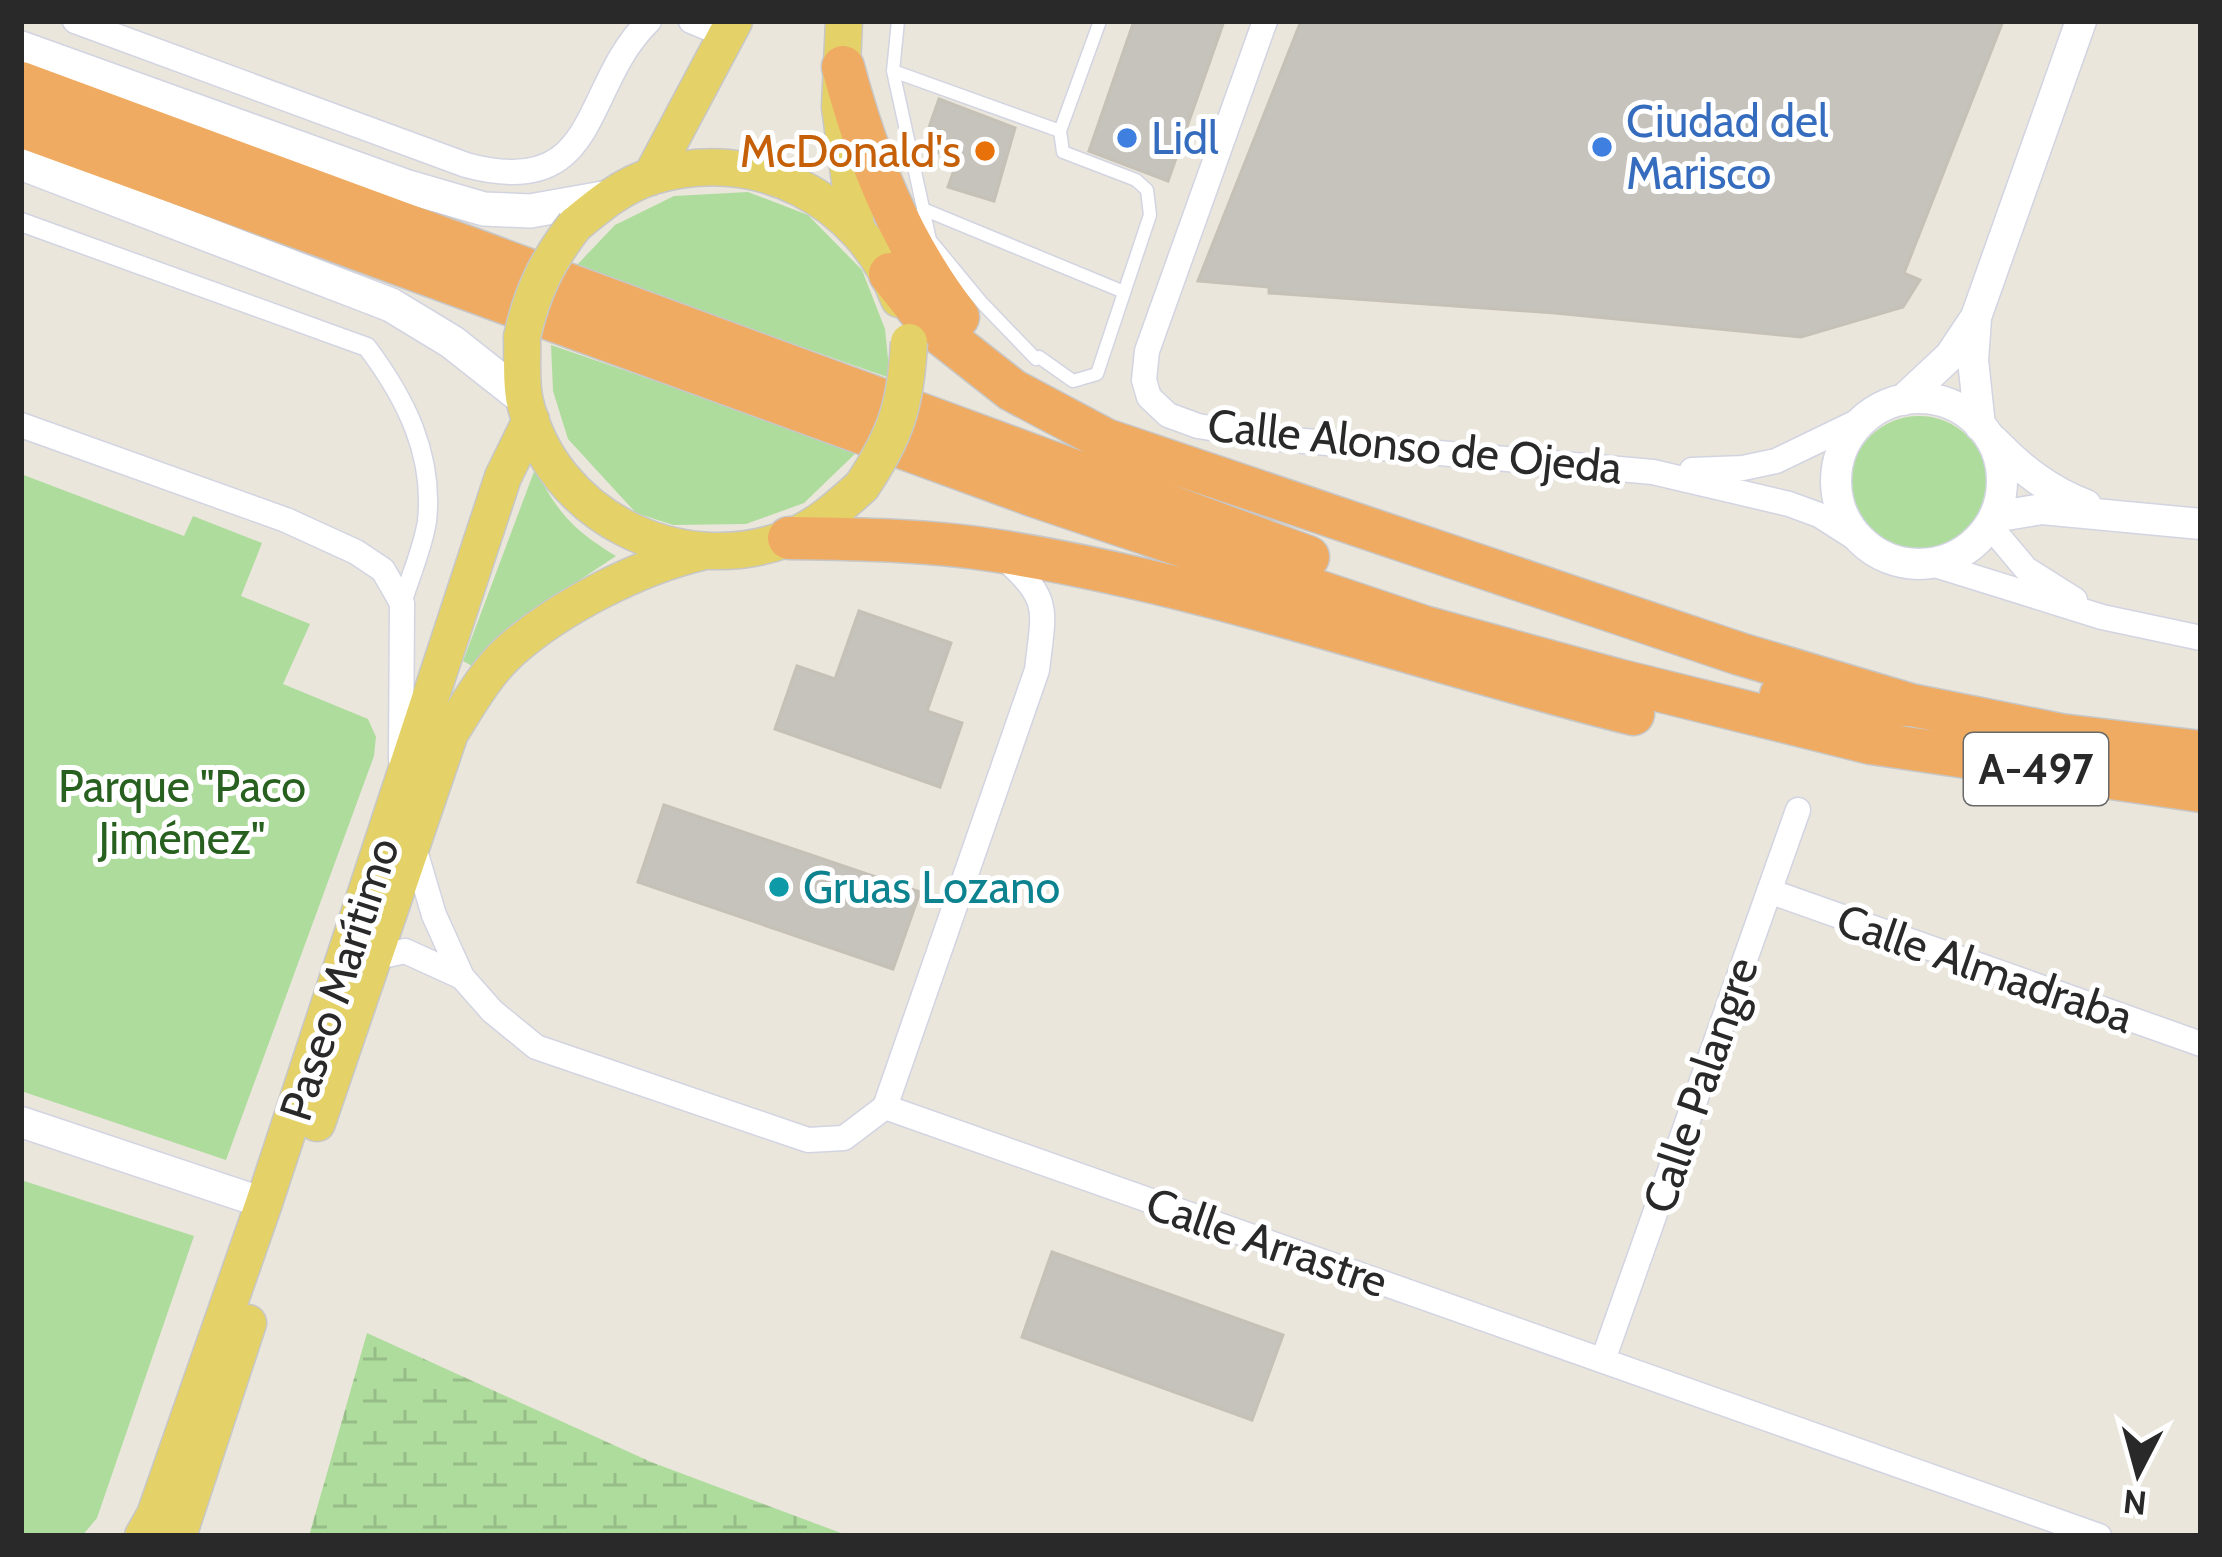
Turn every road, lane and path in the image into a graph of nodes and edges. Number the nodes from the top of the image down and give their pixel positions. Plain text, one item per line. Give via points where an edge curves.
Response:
1 (75, 21) edge
2 (649, 21) edge
3 (691, 21) edge
4 (844, 21) edge
5 (898, 21) edge
6 (1100, 21) edge
7 (1265, 21) edge
8 (2081, 21) edge
9 (730, 29) edge
10 (21, 48) edge
11 (843, 67) junction
12 (892, 71) junction
13 (21, 83) edge
14 (21, 126) edge
15 (1060, 131) junction
16 (21, 163) edge
17 (651, 176) junction
18 (609, 197) junction
19 (923, 209) junction
20 (21, 222) edge
21 (856, 226) junction
22 (890, 274) junction
23 (1124, 292) junction
24 (1976, 317) junction
25 (1012, 390) junction
26 (1903, 400) junction
27 (527, 409) junction
28 (1864, 418) junction
29 (21, 425) edge
30 (1984, 430) junction
31 (1653, 472) junction
32 (2120, 517) junction
33 (1991, 521) junction
34 (2201, 524) edge
35 (789, 538) junction
36 (1863, 543) junction
37 (996, 551) junction
38 (701, 552) junction
39 (1929, 563) junction
40 (402, 603) junction
41 (2102, 617) junction
42 (2201, 638) edge
43 (1911, 705) junction
44 (1871, 743) junction
45 (2201, 752) edge
46 (2201, 791) edge
47 (401, 792) junction
48 (1798, 810) dead end
49 (413, 844) junction
50 (1769, 892) junction
51 (374, 958) junction
52 (462, 976) junction
53 (2201, 1044) edge
54 (884, 1107) junction
55 (21, 1122) edge
56 (264, 1203) junction
57 (1603, 1360) junction
58 (143, 1536) edge
59 (178, 1536) edge
60 (2099, 1536) edge

1 - 2 street via 495,173 553,162 575,144 591,125 621,36
3 - 9 street
4 - 11 main road
5 - 12 lane
6 - 15 lane
7 - 31 street, Calle Alonso de Ojeda via 1147,351 1150,398 1198,426 1271,438
8 - 24 street
9 - 17 main road
10 - 18 main road via 484,209 530,212
11 - 21 main road via 840,107
11 - 25 highway via 898,223 932,284
12 - 15 lane
12 - 19 lane
13 - 43 highway via 1547,640 1824,704
14 - 44 highway via 934,460 1424,627
15 - 23 lane via 1063,152 1148,190 1150,214
16 - 27 main road via 391,304 452,342
17 - 18 main road
17 - 21 main road via 706,166 761,171 813,192
18 - 27 main road, bridge via 575,225 540,277 522,337
19 - 23 lane
19 - 23 lane via 930,240 982,303 1036,359 1073,381 1097,374
20 - 40 street via 367,347 394,382 422,444 427,522
21 - 22 main road
22 - 25 highway via 932,327
22 - 35 main road, bridge via 909,342 906,394 890,443 862,486
24 - 26 street
24 - 30 street via 1973,360
25 - 43 highway via 1106,440
26 - 28 street
26 - 30 street via 1949,404
27 - 38 main road via 550,461 578,497 615,525
27 - 47 main road, Paseo Marítimo
28 - 31 street, Calle Alonso de Ojeda via 1776,461
28 - 36 street via 1846,440 1836,494
29 - 40 street via 356,552 382,570
30 - 32 street via 2058,495
30 - 33 street via 2002,475
31 - 36 street, Calle Alonso de Ojeda via 1789,504
32 - 33 street via 2042,509
32 - 34 street
33 - 39 street via 1973,544
33 - 41 street via 2026,569
35 - 37 highway
35 - 38 main road
36 - 39 street via 1905,563
37 - 44 highway via 1179,588 1642,716 1798,744
37 - 54 street via 1033,583 1044,608 1036,670
38 - 49 main road, Paseo Marítimo via 660,562 550,620 508,652 450,733
39 - 41 street
40 - 47 street
41 - 42 street
43 - 45 highway, A-497
44 - 46 highway, A-497
47 - 56 main road, Paseo Marítimo
48 - 50 street, Calle Palangre
49 - 51 main road, Paseo Marítimo
49 - 52 street
50 - 53 street, Calle Almadraba
50 - 57 street, Calle Palangre
51 - 52 street via 405,951
51 - 59 main road, Paseo Marítimo
52 - 54 street via 536,1047 808,1140 844,1138
54 - 57 street, Calle Arrastre
55 - 56 street
56 - 58 main road, Paseo Marítimo
57 - 60 street, Calle Arrastre

